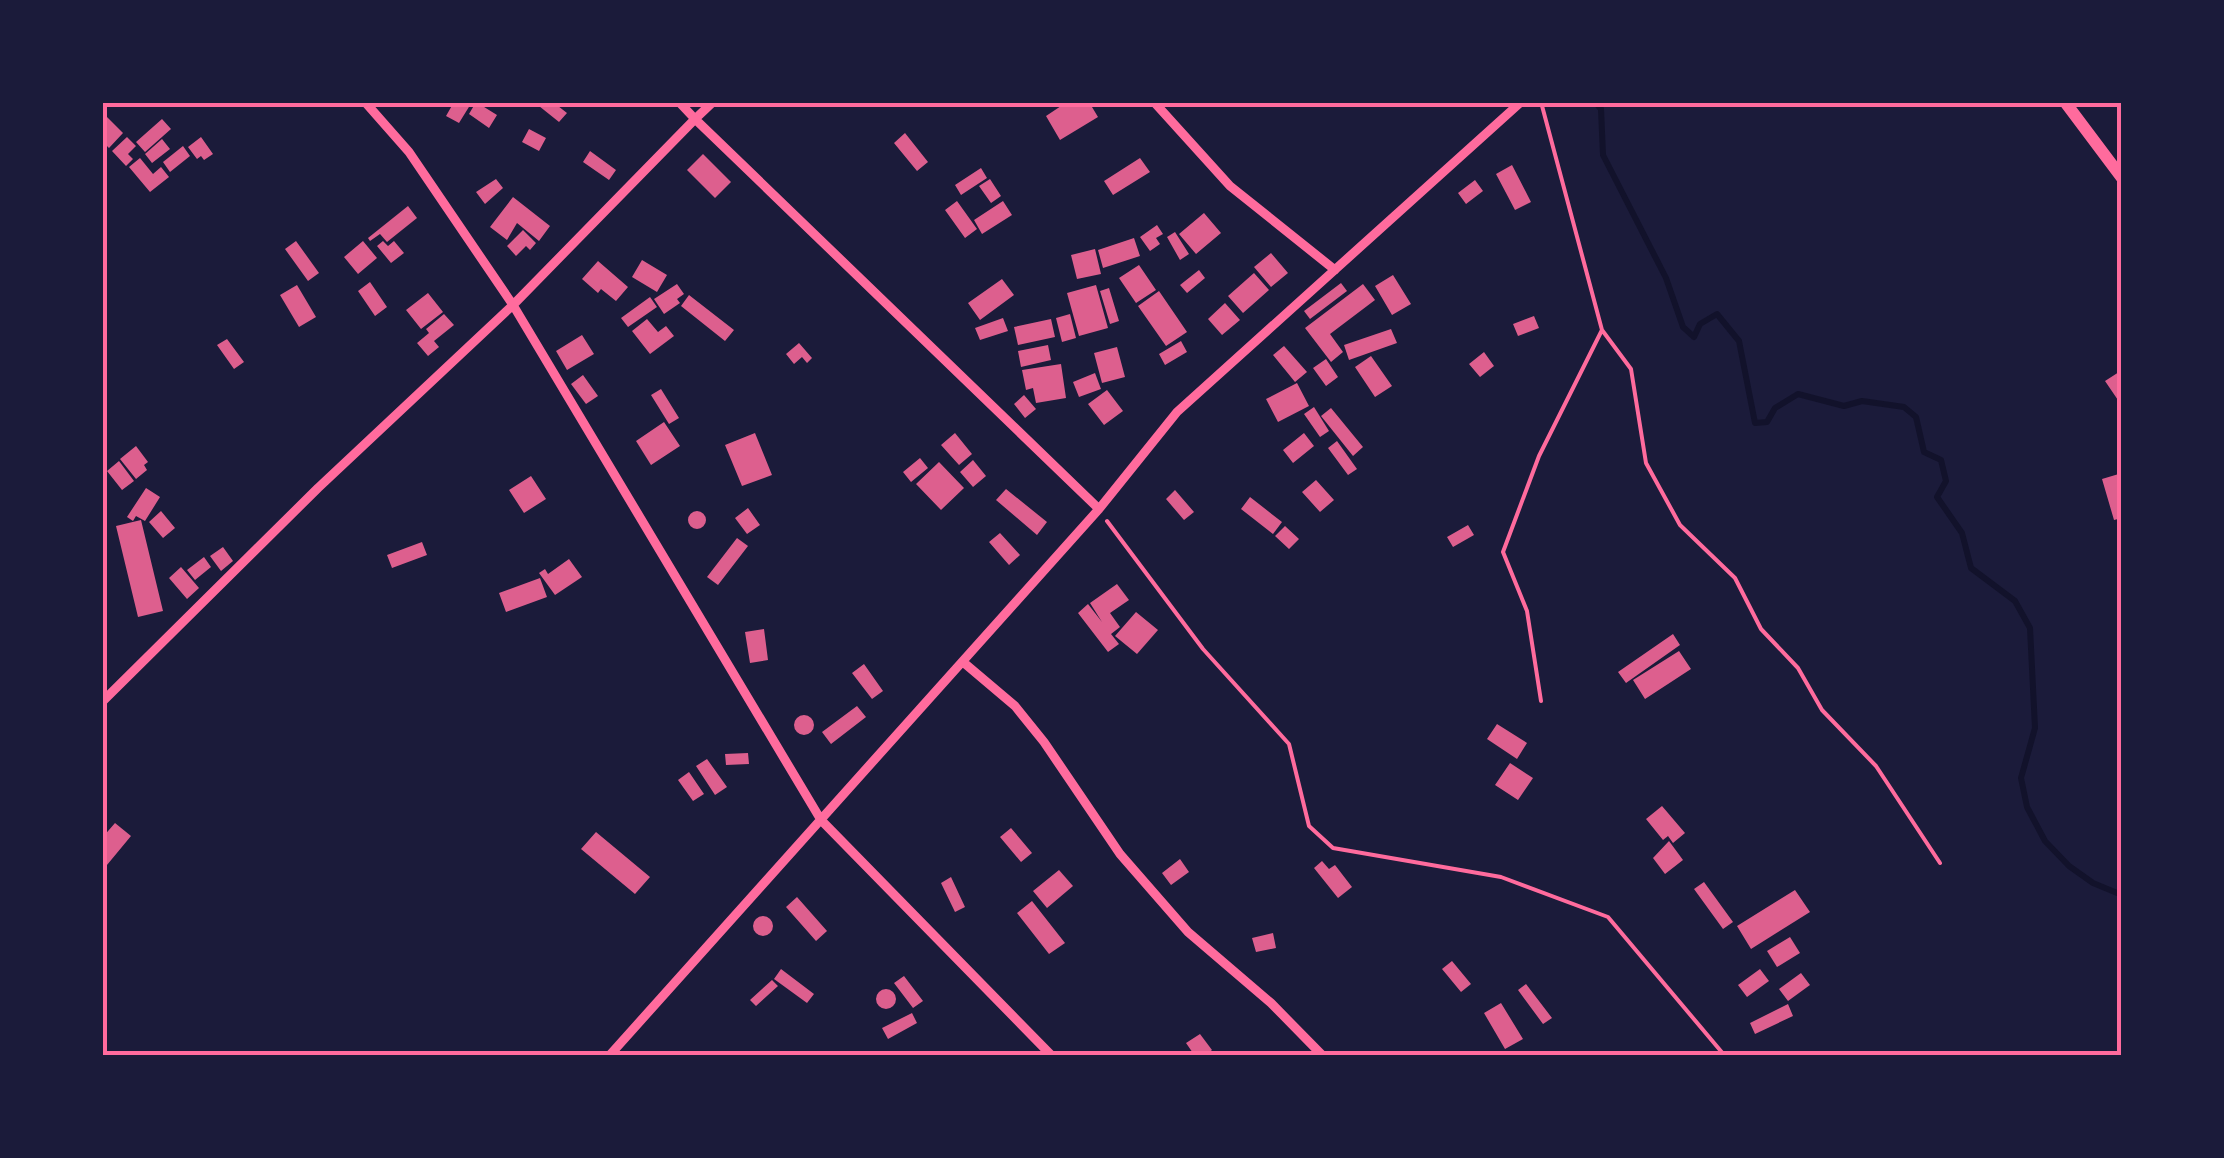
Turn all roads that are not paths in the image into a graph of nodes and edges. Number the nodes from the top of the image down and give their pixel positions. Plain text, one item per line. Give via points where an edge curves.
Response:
1 (364, 102) edge
2 (679, 102) edge
3 (713, 102) edge
4 (1154, 102) edge
5 (1500, 102) edge
6 (1521, 102) edge
7 (2066, 102) edge
8 (1507, 116) junction
9 (695, 119) junction
10 (2122, 178) edge
11 (1335, 270) junction
12 (512, 305) junction
13 (1098, 509) junction
14 (962, 662) junction
15 (102, 702) edge
16 (821, 820) junction
17 (609, 1056) edge
18 (1052, 1056) edge
19 (1323, 1056) edge

1 - 12 street via 409,152
2 - 9 street
3 - 9 street
4 - 11 street via 1230,186
5 - 8 street
6 - 8 street
7 - 10 main road
8 - 11 street
9 - 12 street
9 - 13 street
11 - 13 street via 1176,412
12 - 15 street
12 - 16 street
13 - 14 street
14 - 16 street
14 - 19 street via 1015,706 1120,854 1188,932
16 - 17 street
16 - 18 street

